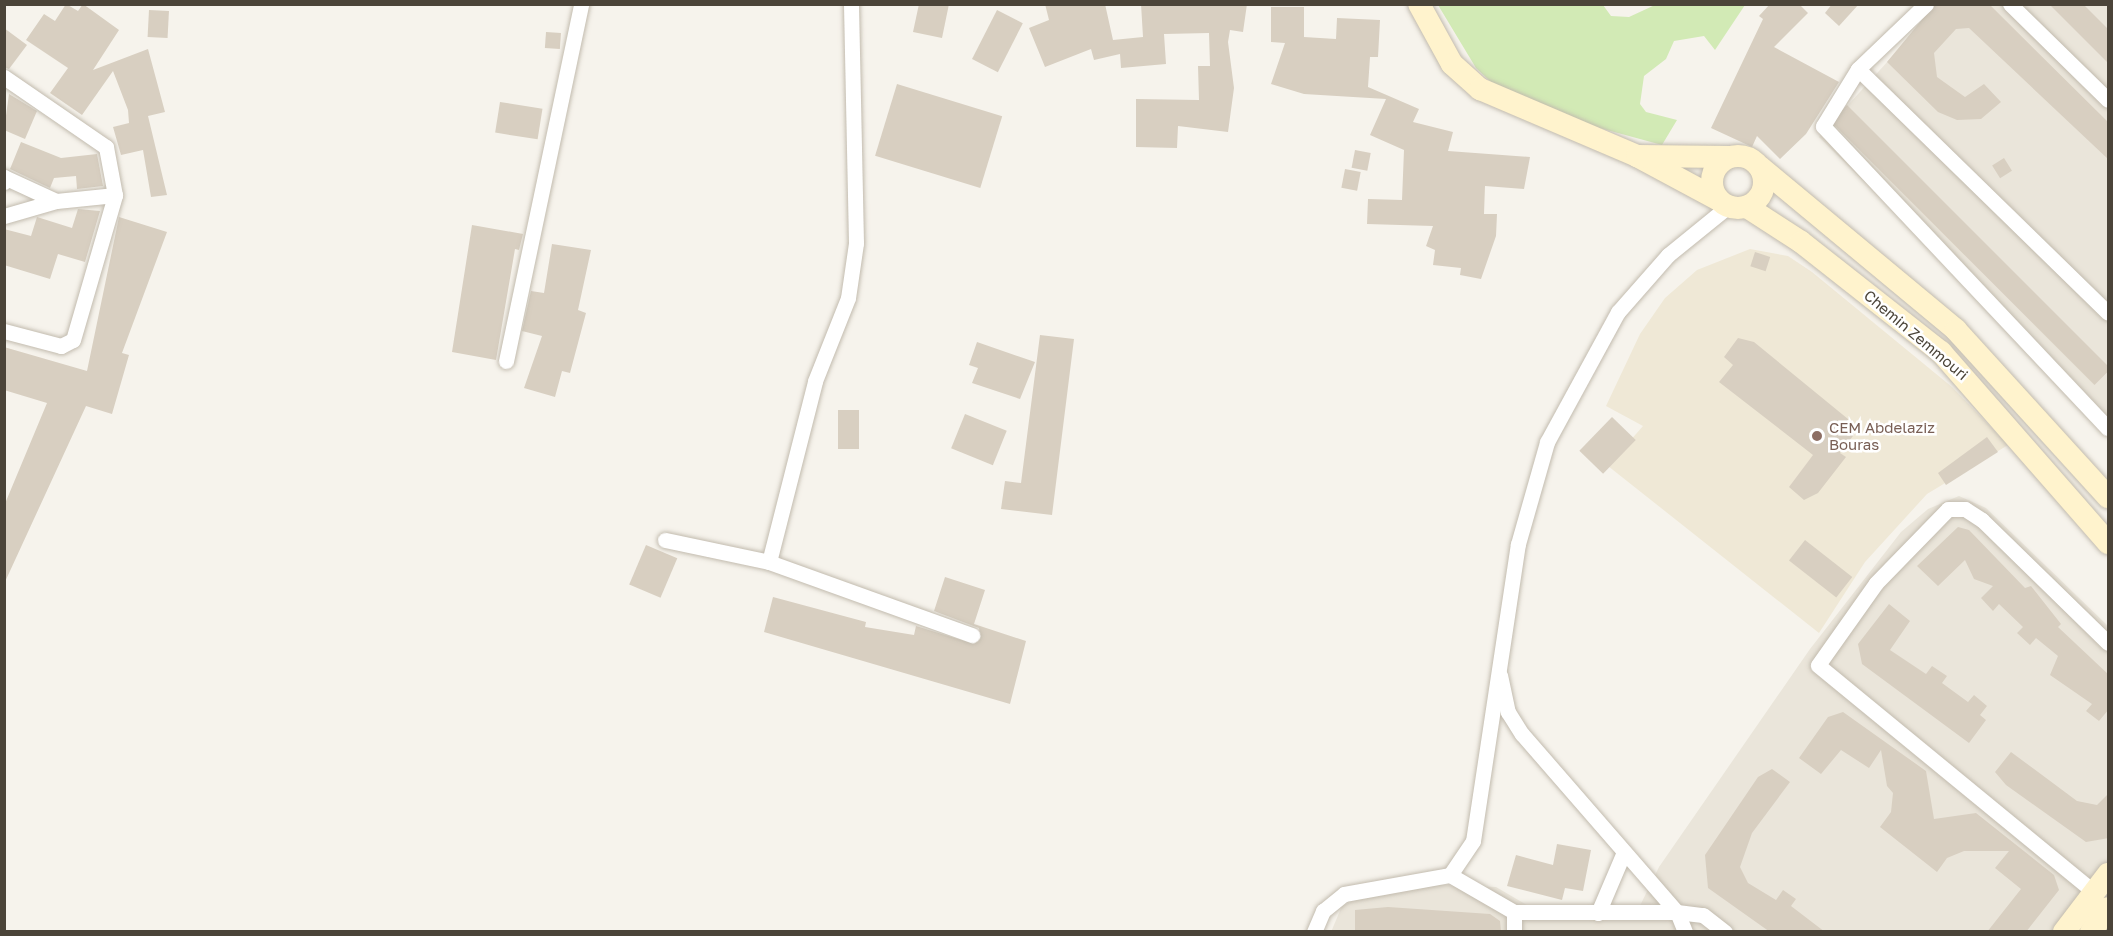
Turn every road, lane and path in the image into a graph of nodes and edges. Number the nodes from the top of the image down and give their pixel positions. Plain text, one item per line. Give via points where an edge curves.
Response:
1 (581, 4) edge
2 (850, 4) edge
3 (1419, 4) edge
4 (1926, 4) edge
5 (2010, 4) edge
6 (1858, 69) junction
7 (4, 76) edge
8 (2109, 100) edge
9 (1637, 156) junction
10 (1729, 157) junction
11 (1760, 167) junction
12 (4, 182) edge
13 (115, 195) junction
14 (56, 201) junction
15 (1730, 204) junction
16 (4, 216) edge
17 (2109, 313) edge
18 (4, 331) edge
19 (506, 361) dead end
20 (2109, 428) edge
21 (2105, 487) edge
22 (665, 540) dead end
23 (2109, 543) edge
24 (769, 562) junction
25 (972, 635) dead end
26 (2109, 643) edge
27 (1498, 658) junction
28 (1624, 852) junction
29 (1450, 875) junction
30 (2103, 892) edge
31 (1514, 912) junction
32 (1677, 912) junction
33 (1598, 913) junction
34 (1314, 932) edge
35 (1514, 932) edge
36 (1685, 932) edge
37 (1725, 932) edge
38 (2064, 932) edge
39 (2091, 932) edge

1 - 19 street
2 - 24 street via 856,243 848,298 815,381
3 - 9 street, Chemin Zemmouri via 1452,64 1480,89
4 - 6 street
5 - 8 street
6 - 17 street
6 - 20 street via 1826,115 1828,137
7 - 13 street via 106,147
9 - 10 street, Chemin Zemmouri
9 - 15 street, Chemin Zemmouri
10 - 11 street via 1746,156
10 - 15 street via 1711,179
11 - 15 street via 1764,185
11 - 21 street, Chemin Zemmouri via 1956,330
12 - 14 street via 4,177
13 - 14 street
13 - 18 street via 73,340 61,346
14 - 16 street
15 - 23 street, Chemin Zemmouri via 1793,236 1941,352
15 - 27 street via 1668,255 1618,312 1547,442 1531,485
22 - 24 street
24 - 25 street
26 - 30 street via 1982,520 1965,509 1948,509 1876,583 1818,665
27 - 28 street via 1508,712 1522,734
27 - 29 street via 1473,841
28 - 32 street
28 - 33 street
29 - 31 street
29 - 34 street via 1344,894 1323,911
30 - 38 street
30 - 39 street
31 - 33 street
31 - 35 street
32 - 33 street
32 - 36 street
32 - 37 street via 1703,915

